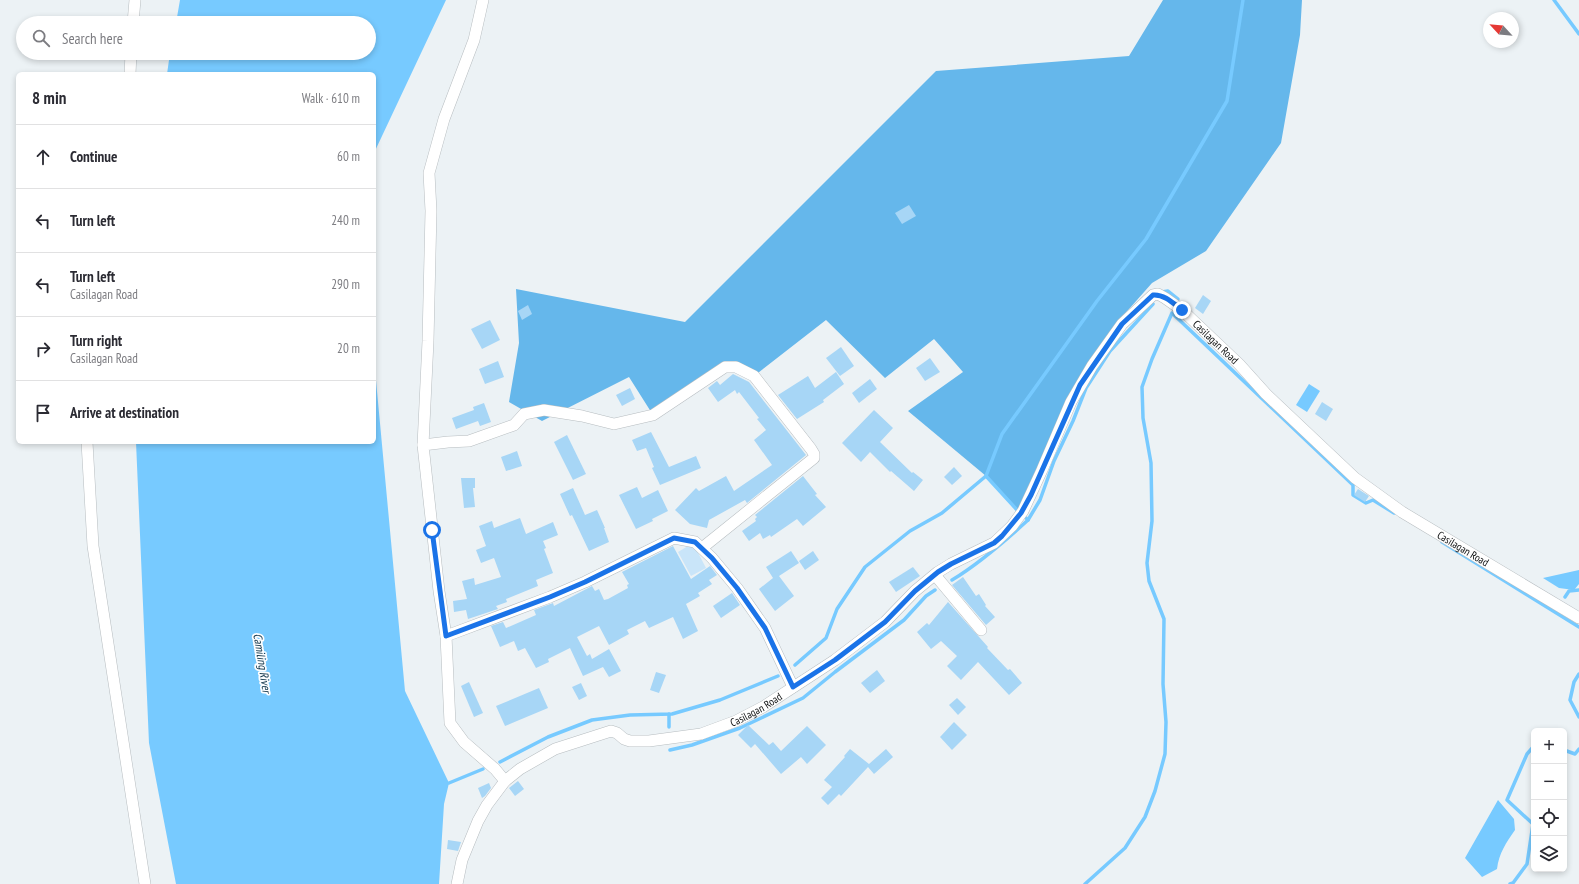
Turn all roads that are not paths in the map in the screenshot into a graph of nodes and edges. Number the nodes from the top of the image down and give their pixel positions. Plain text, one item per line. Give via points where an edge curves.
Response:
1 (135, 0) edge
2 (483, 0) edge
3 (134, 16) edge
4 (131, 60) edge
5 (130, 72) edge
6 (88, 444) edge
7 (422, 445) junction
8 (702, 548) junction
9 (935, 575) junction
10 (1579, 618) edge
11 (981, 630) dead end
12 (446, 636) junction
13 (793, 687) junction
14 (505, 782) junction
15 (145, 884) edge
16 (457, 884) edge

1 - 3 street
2 - 7 street via 474,40 444,119 430,173 428,341
4 - 5 street
6 - 15 street via 93,546
7 - 8 street via 469,441 514,425 524,414 544,410 614,424 653,415 725,368 736,367 754,376 811,449 814,458
7 - 12 street
8 - 12 street via 695,542 674,538 585,582
8 - 13 street via 737,588 765,628
9 - 10 street, Casilagan Road via 951,564 994,543 1012,526 1023,511 1071,402 1092,366 1128,317 1148,297 1158,294 1182,310 1355,478 1402,512
9 - 11 street
9 - 13 street, Casilagan Road via 915,591 885,622 835,660
12 - 14 street via 450,723 464,742 495,769
13 - 14 street, Casilagan Road via 736,721 700,734 630,741 611,731 602,733 555,749
14 - 16 street, Casilagan Road via 478,821 462,860

